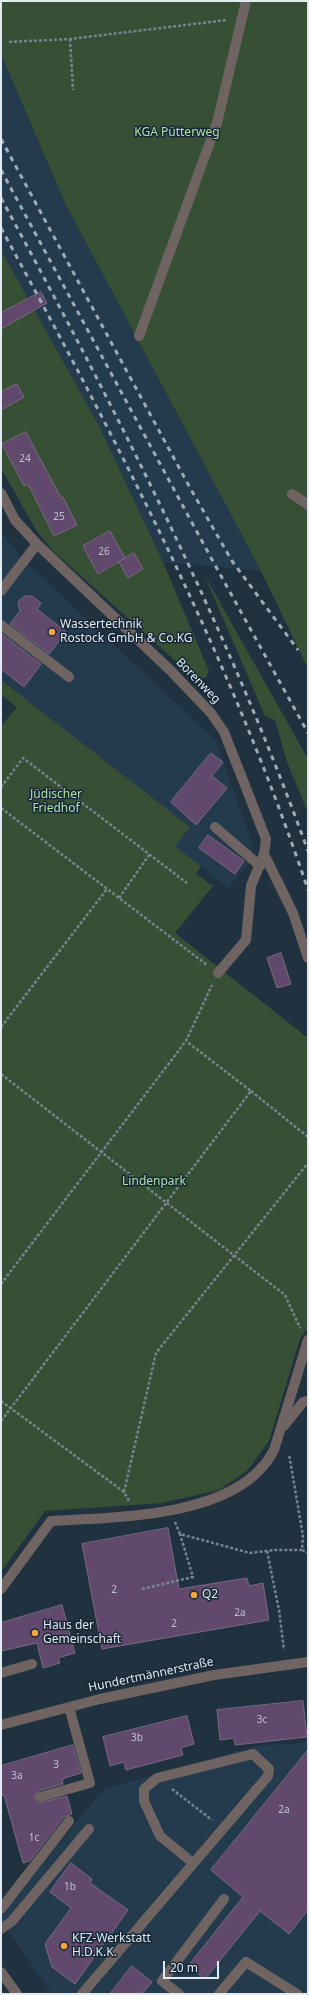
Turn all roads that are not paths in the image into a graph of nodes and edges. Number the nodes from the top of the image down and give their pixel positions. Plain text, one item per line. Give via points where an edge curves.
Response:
1 (246, 1) edge
2 (139, 336) dead end
3 (1, 493) edge
4 (292, 494) dead end
5 (308, 505) edge
6 (37, 544) junction
7 (1, 591) edge
8 (1, 625) edge
9 (69, 676) dead end
10 (215, 827) dead end
11 (264, 854) junction
12 (260, 866) junction
13 (308, 958) edge
14 (218, 973) road end
15 (307, 1342) edge
16 (308, 1401) edge
17 (280, 1431) junction
18 (1, 1589) edge
19 (308, 1662) edge
20 (32, 1664) dead end
21 (1, 1673) edge
22 (69, 1707) junction
23 (1, 1725) edge
24 (40, 1797) dead end
25 (69, 1821) dead end
26 (89, 1829) dead end
27 (193, 1863) junction
28 (224, 1899) dead end
29 (1, 1909) edge
30 (1, 1929) edge
31 (1, 1972) edge
32 (17, 1994) edge
33 (82, 1994) edge
34 (179, 1994) edge
35 (219, 1994) edge
36 (297, 1994) edge

1 - 2 street via 217,123
3 - 6 street, Borenweg via 16,520
4 - 5 street
6 - 7 street
6 - 11 street, Borenweg via 170,670 211,713 224,732 266,839
8 - 9 street
10 - 12 street
11 - 12 street, Borenweg
11 - 13 street via 293,913
12 - 14 street, Borenweg via 251,886 246,940
15 - 17 street
16 - 17 street via 303,1402
17 - 18 street via 274,1450 264,1466 232,1491 212,1499 170,1511 138,1516 51,1521
19 - 22 street, Hundertmännerstraße via 214,1675
20 - 21 street
22 - 23 street, Hundertmännerstraße
22 - 24 street via 90,1783
25 - 29 street
26 - 30 street via 12,1921
27 - 27 street via 160,1836 144,1801 144,1789 157,1778 253,1754 269,1769 268,1776
27 - 33 street
28 - 34 street via 162,1981
31 - 32 street
35 - 36 street via 246,1962

